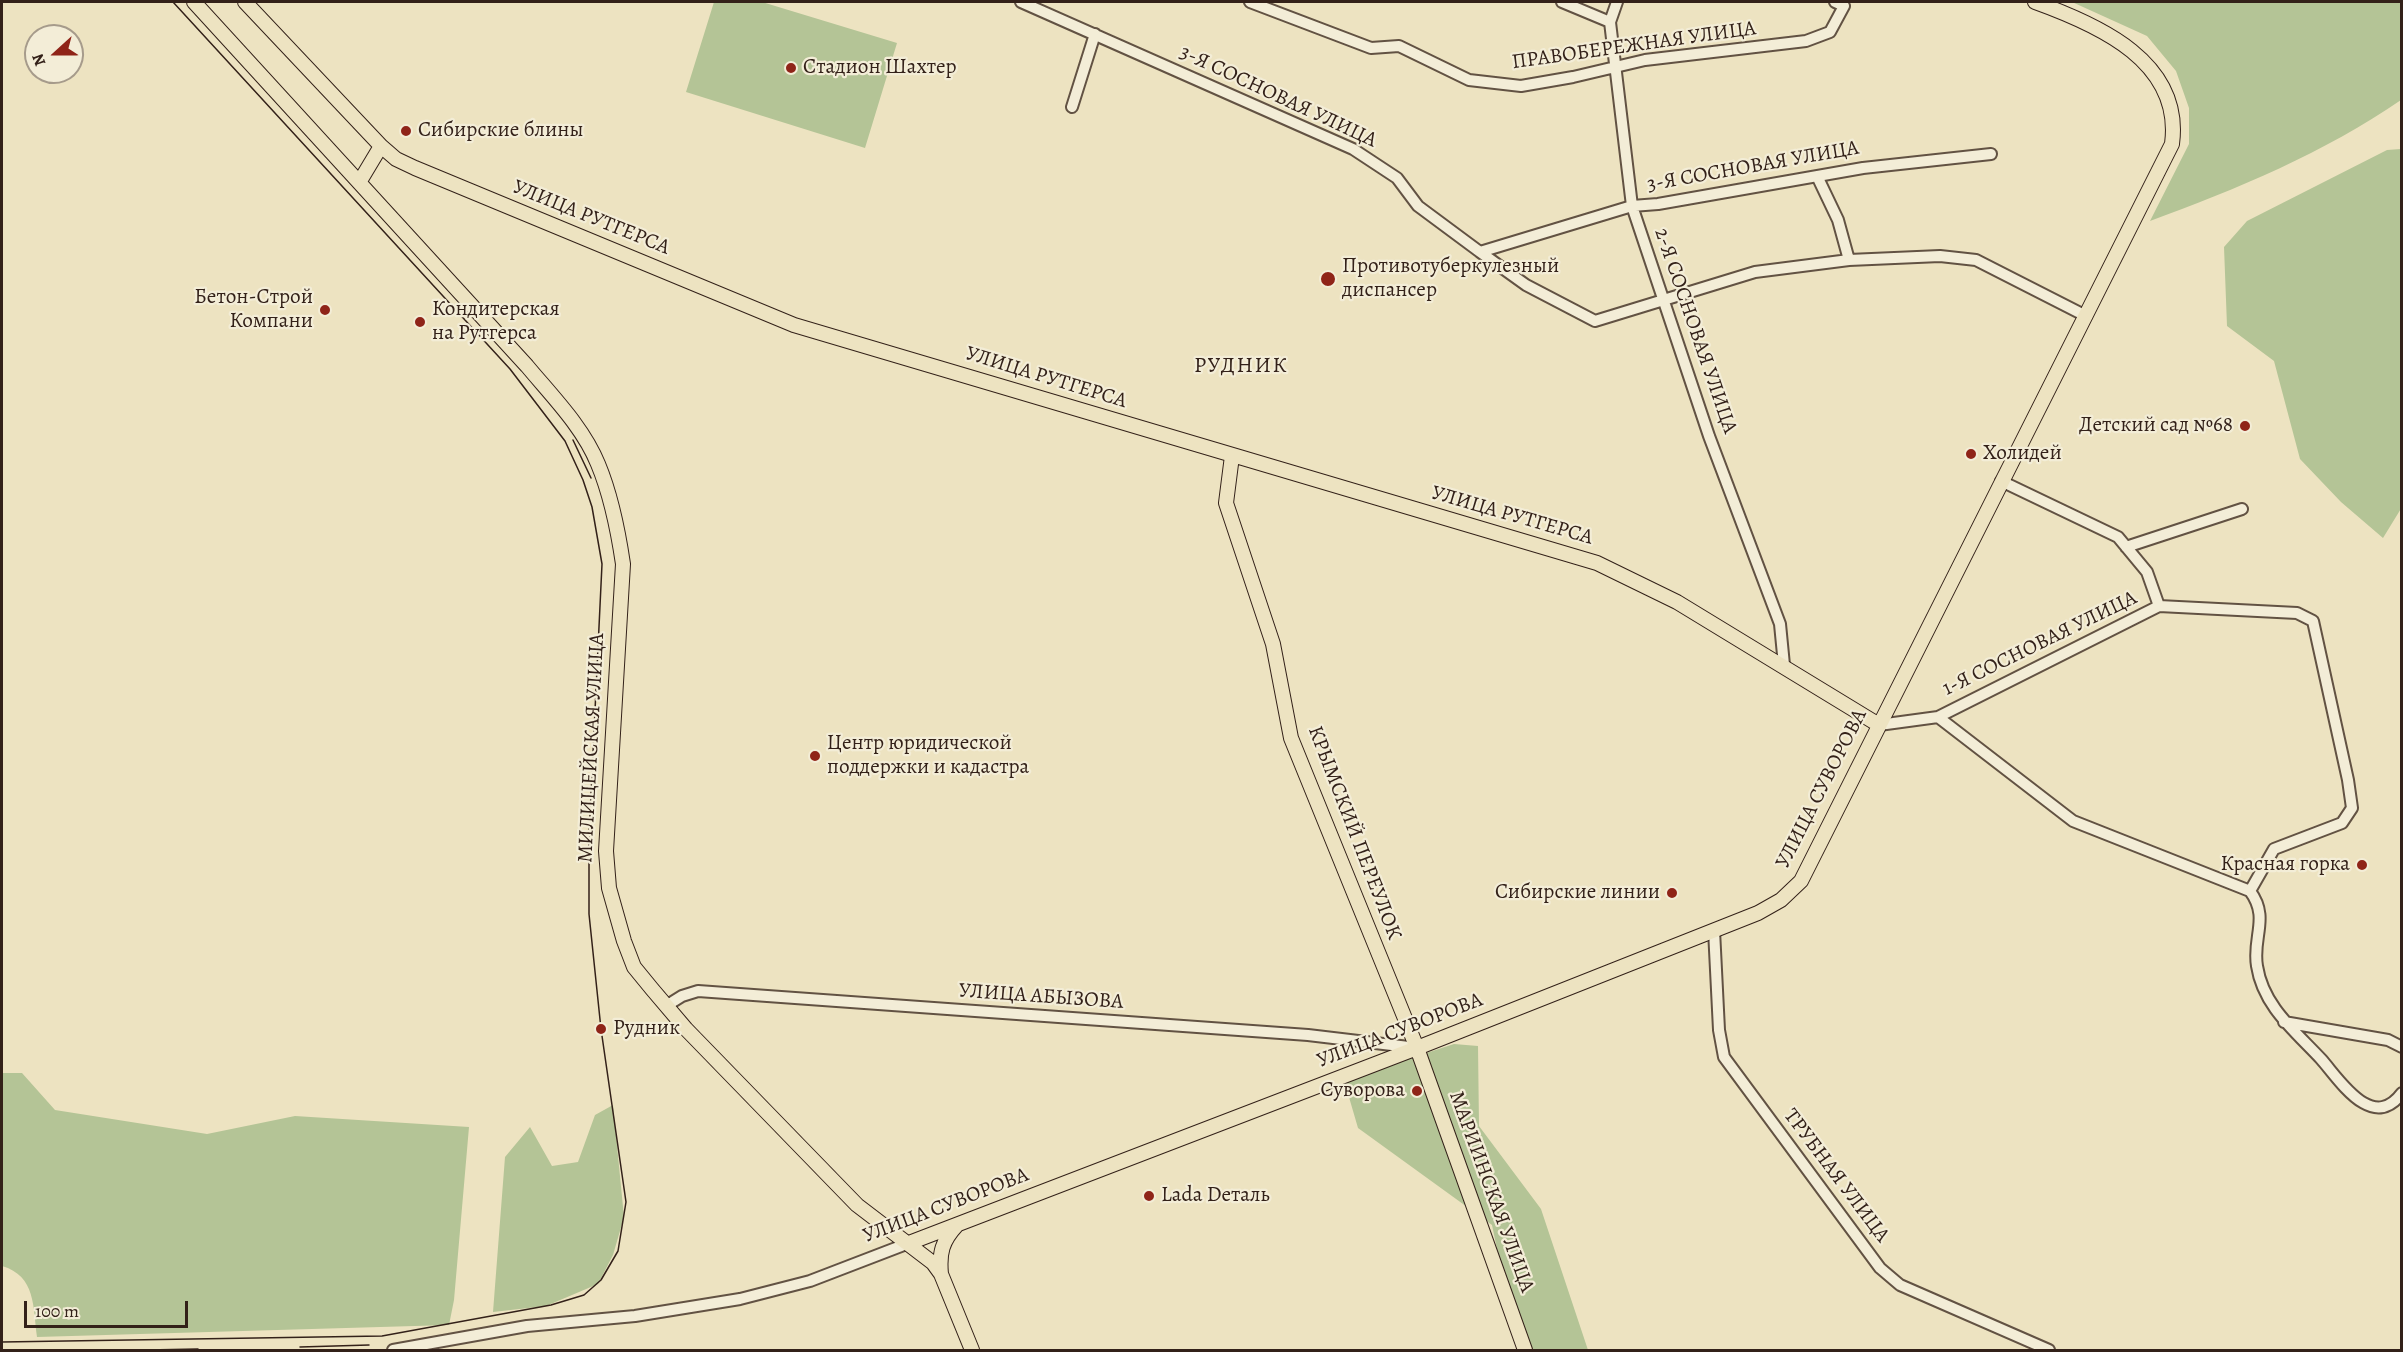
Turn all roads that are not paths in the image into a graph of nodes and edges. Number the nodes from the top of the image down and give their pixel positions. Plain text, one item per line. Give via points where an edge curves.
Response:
1 (194, 2) edge
2 (245, 2) edge
3 (1021, 2) edge
4 (1250, 2) edge
5 (1562, 2) edge
6 (1617, 2) edge
7 (2035, 2) edge
8 (1839, 4) edge
9 (1610, 22) junction
10 (1095, 34) junction
11 (1615, 67) junction
12 (1072, 107) dead end
13 (381, 146) junction
14 (1991, 154) dead end
15 (1817, 176) junction
16 (360, 182) junction
17 (1632, 206) junction
18 (1480, 252) junction
19 (1849, 260) junction
20 (1662, 300) junction
21 (2086, 316) junction
22 (1232, 456) junction
23 (2001, 481) junction
24 (2242, 509) dead end
25 (2126, 547) junction
26 (2159, 606) junction
27 (1784, 665) junction
28 (1938, 717) junction
29 (1879, 725) junction
30 (2250, 891) junction
31 (1714, 930) junction
32 (666, 1006) junction
33 (2284, 1022) junction
34 (2402, 1047) edge
35 (1417, 1048) junction
36 (2402, 1093) edge
37 (958, 1224) junction
38 (909, 1243) junction
39 (941, 1274) junction
40 (393, 1350) edge
41 (972, 1350) edge
42 (1525, 1350) edge
43 (2049, 1350) edge

1 - 16 main road
2 - 13 main road, УЛИЦА РУТГЕРСА
3 - 10 street, 3-Я СОСНОВАЯ УЛИЦА
4 - 11 street, ПРАВОБЕРЕЖНАЯ УЛИЦА via 1371,48 1399,46 1469,80 1521,86
5 - 9 street
6 - 9 street, 2-Я СОСНОВАЯ УЛИЦА
7 - 21 main road, УЛИЦА СУВОРОВА via 2130,49 2148,64 2169,97 2172,113 2174,129 2166,159
8 - 11 street, ПРАВОБЕРЕЖНАЯ УЛИЦА via 1830,32 1806,41
9 - 11 street, 2-Я СОСНОВАЯ УЛИЦА
10 - 12 street
10 - 18 street, 3-Я СОСНОВАЯ УЛИЦА via 1353,149 1397,178 1418,206
11 - 17 street, 2-Я СОСНОВАЯ УЛИЦА
13 - 16 main road
13 - 22 main road, УЛИЦА РУТГЕРСА via 415,168 794,325
14 - 15 street, 3-Я СОСНОВАЯ УЛИЦА
15 - 17 street, 3-Я СОСНОВАЯ УЛИЦА
15 - 19 street via 1838,220
16 - 32 main road, МИЛИЦЕЙСКАЯ УЛИЦА via 566,412 598,463 622,564 606,851 609,888 634,967
17 - 18 street, 3-Я СОСНОВАЯ УЛИЦА
17 - 20 street, 2-Я СОСНОВАЯ УЛИЦА
18 - 20 street via 1526,285 1595,321
19 - 20 street via 1755,273
19 - 21 street via 1940,256 1977,260
20 - 27 street, 2-Я СОСНОВАЯ УЛИЦА via 1780,624
21 - 23 main road, УЛИЦА СУВОРОВА
22 - 27 main road, УЛИЦА РУТГЕРСА via 1598,563 1677,602
22 - 35 main road, КРЫМСКИЙ ПЕРЕУЛОК via 1226,503 1276,655 1291,738
23 - 25 street via 2118,537
23 - 29 main road, УЛИЦА СУВОРОВА
24 - 25 street
25 - 26 street via 2147,572
26 - 28 street, 1-Я СОСНОВАЯ УЛИЦА
26 - 30 street via 2297,613 2313,621 2352,808 2342,823 2274,849
27 - 29 main road, УЛИЦА РУТГЕРСА
28 - 29 street, 1-Я СОСНОВАЯ УЛИЦА
28 - 30 street via 2073,821
29 - 31 main road, УЛИЦА СУВОРОВА via 1801,881 1770,907
30 - 33 street via 2259,903 2257,965 2267,995
31 - 35 main road, УЛИЦА СУВОРОВА
31 - 43 street, ТРУБНАЯ УЛИЦА via 1724,1058 1881,1268 1900,1285
32 - 35 street, УЛИЦА АБЫЗОВА via 698,991 1308,1035
32 - 38 main road, МИЛИЦЕЙСКАЯ УЛИЦА via 857,1205 880,1226
33 - 34 street via 2388,1040
33 - 36 street via 2354,1098 2372,1106 2390,1104
35 - 37 main road, УЛИЦА СУВОРОВА
35 - 42 main road, МАРИИНСКАЯ УЛИЦА
37 - 38 main road, УЛИЦА СУВОРОВА
37 - 39 main road via 941,1247
38 - 39 main road, МИЛИЦЕЙСКАЯ УЛИЦА via 926,1255
38 - 40 street, УЛИЦА СУВОРОВА via 810,1281 740,1299 635,1316 527,1326
39 - 41 main road

